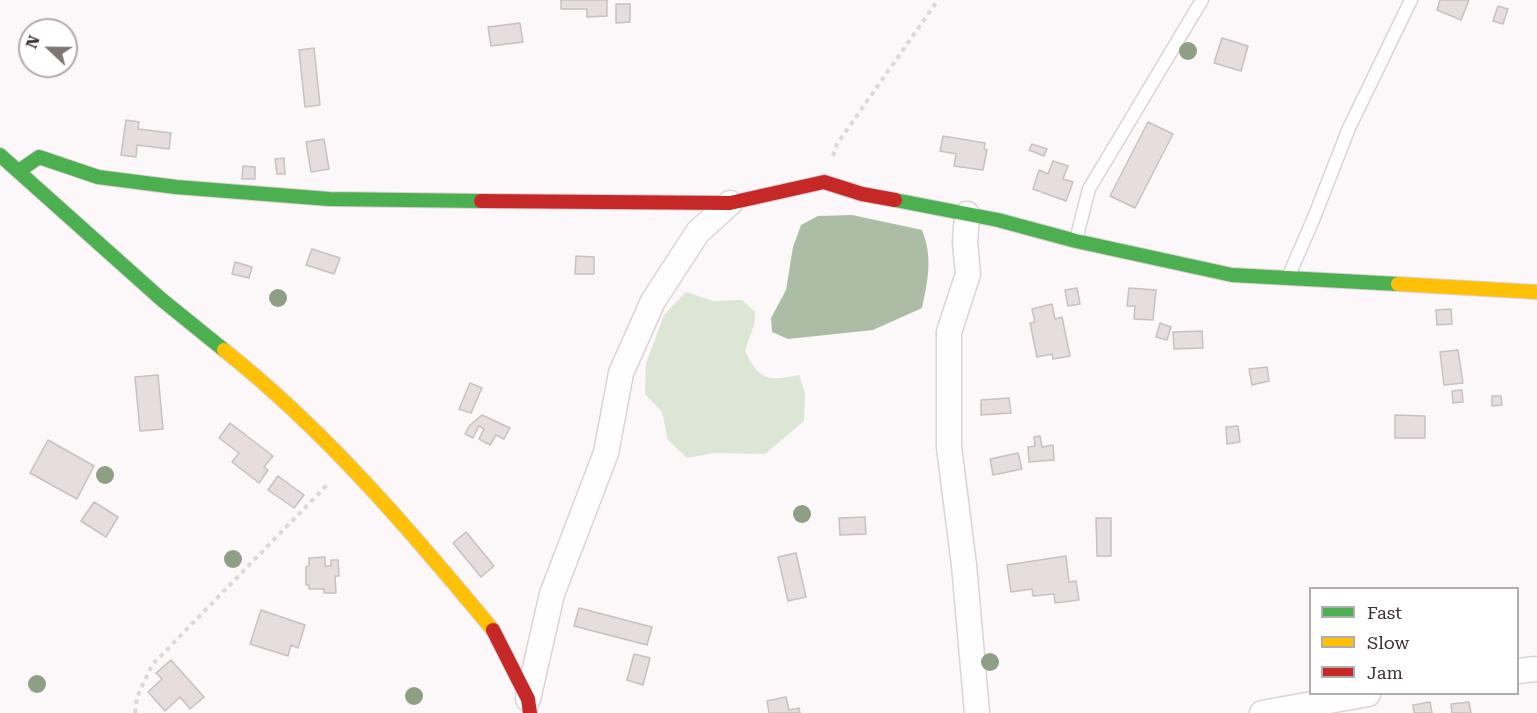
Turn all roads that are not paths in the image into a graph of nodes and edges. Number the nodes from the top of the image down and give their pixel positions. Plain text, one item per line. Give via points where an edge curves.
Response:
1 (1202, 0) edge
2 (1411, 0) edge
3 (0, 155) edge
4 (19, 171) junction
5 (730, 203) junction
6 (967, 214) junction
7 (1076, 241) junction
8 (1287, 279) junction
9 (1537, 292) edge
10 (1537, 669) edge
11 (1519, 671) edge
12 (1357, 695) edge
13 (529, 706) edge
14 (978, 713) edge
15 (1262, 713) edge

1 - 7 lane via 1089,189
2 - 8 lane via 1349,128
3 - 4 street
4 - 5 street via 39,157 98,177 329,199
4 - 13 street via 161,299 266,383 314,428 428,552 496,634
5 - 6 street via 824,182 862,194
5 - 13 street via 698,232 653,301 621,373 606,453 552,594
6 - 7 street
6 - 14 street via 968,274 949,332 949,447
7 - 8 street via 1232,275
8 - 9 street
10 - 11 street
12 - 15 street

